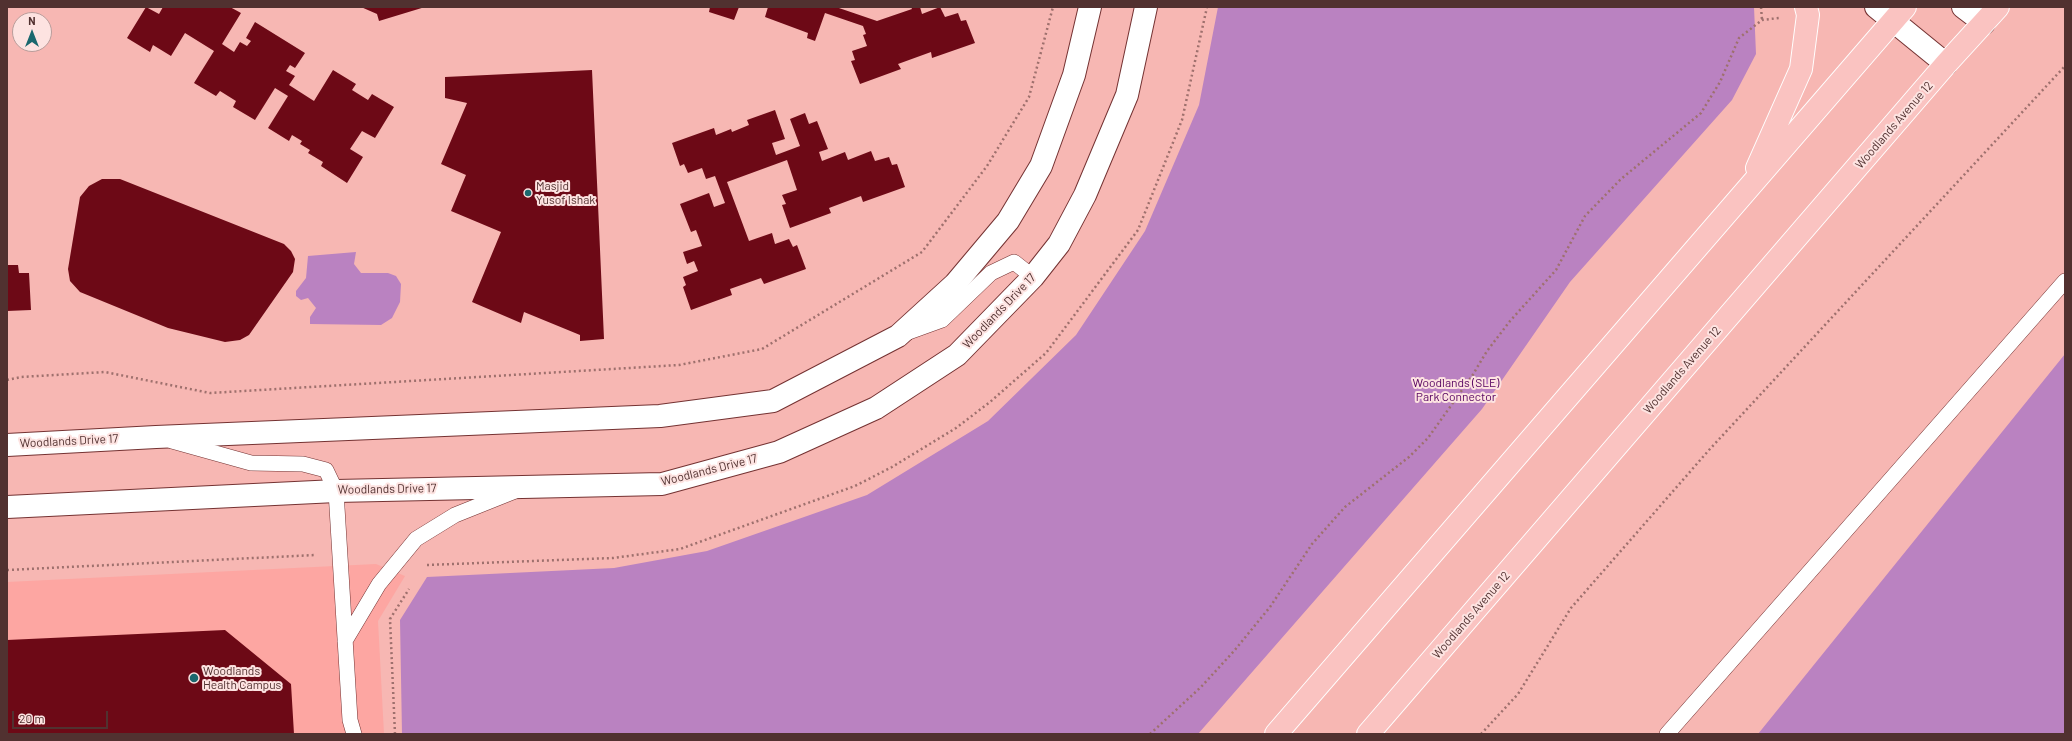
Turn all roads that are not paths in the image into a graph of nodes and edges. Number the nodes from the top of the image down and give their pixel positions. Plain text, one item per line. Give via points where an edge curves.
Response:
1 (1090, 7) edge
2 (1146, 7) edge
3 (1806, 7) edge
4 (1876, 7) edge
5 (1963, 7) edge
6 (1898, 14) edge
7 (1991, 15) edge
8 (1946, 64) junction
9 (1748, 187) junction
10 (1032, 277) junction
11 (2065, 281) edge
12 (898, 336) junction
13 (156, 437) junction
14 (7, 445) edge
15 (527, 486) junction
16 (336, 490) junction
17 (7, 507) edge
18 (345, 642) junction
19 (352, 727) edge
20 (342, 734) edge
21 (1276, 734) edge
22 (1368, 734) edge
23 (1667, 734) edge

1 - 12 street, Woodlands Drive 17 via 1074,75 1041,166 1008,221 955,284
2 - 10 street, Woodlands Drive 17 via 1127,95 1085,195 1059,244
3 - 9 main road via 1808,15 1801,69
4 - 6 street
5 - 7 street
6 - 8 street
6 - 9 main road
7 - 8 main road, Woodlands Avenue 12
8 - 22 main road, Woodlands Avenue 12
9 - 21 main road via 1598,364
10 - 12 lane via 1014,262 991,274 942,320
10 - 15 street, Woodlands Drive 17 via 957,354 876,408 779,452 662,484
11 - 23 lane
12 - 13 street, Woodlands Drive 17 via 773,402 660,416
13 - 14 street, Woodlands Drive 17
13 - 16 lane via 250,463 303,464 326,470
15 - 16 street, Woodlands Drive 17
15 - 18 lane via 455,514 416,539 379,584
16 - 17 street, Woodlands Drive 17
16 - 18 lane
18 - 19 lane
19 - 20 lane

